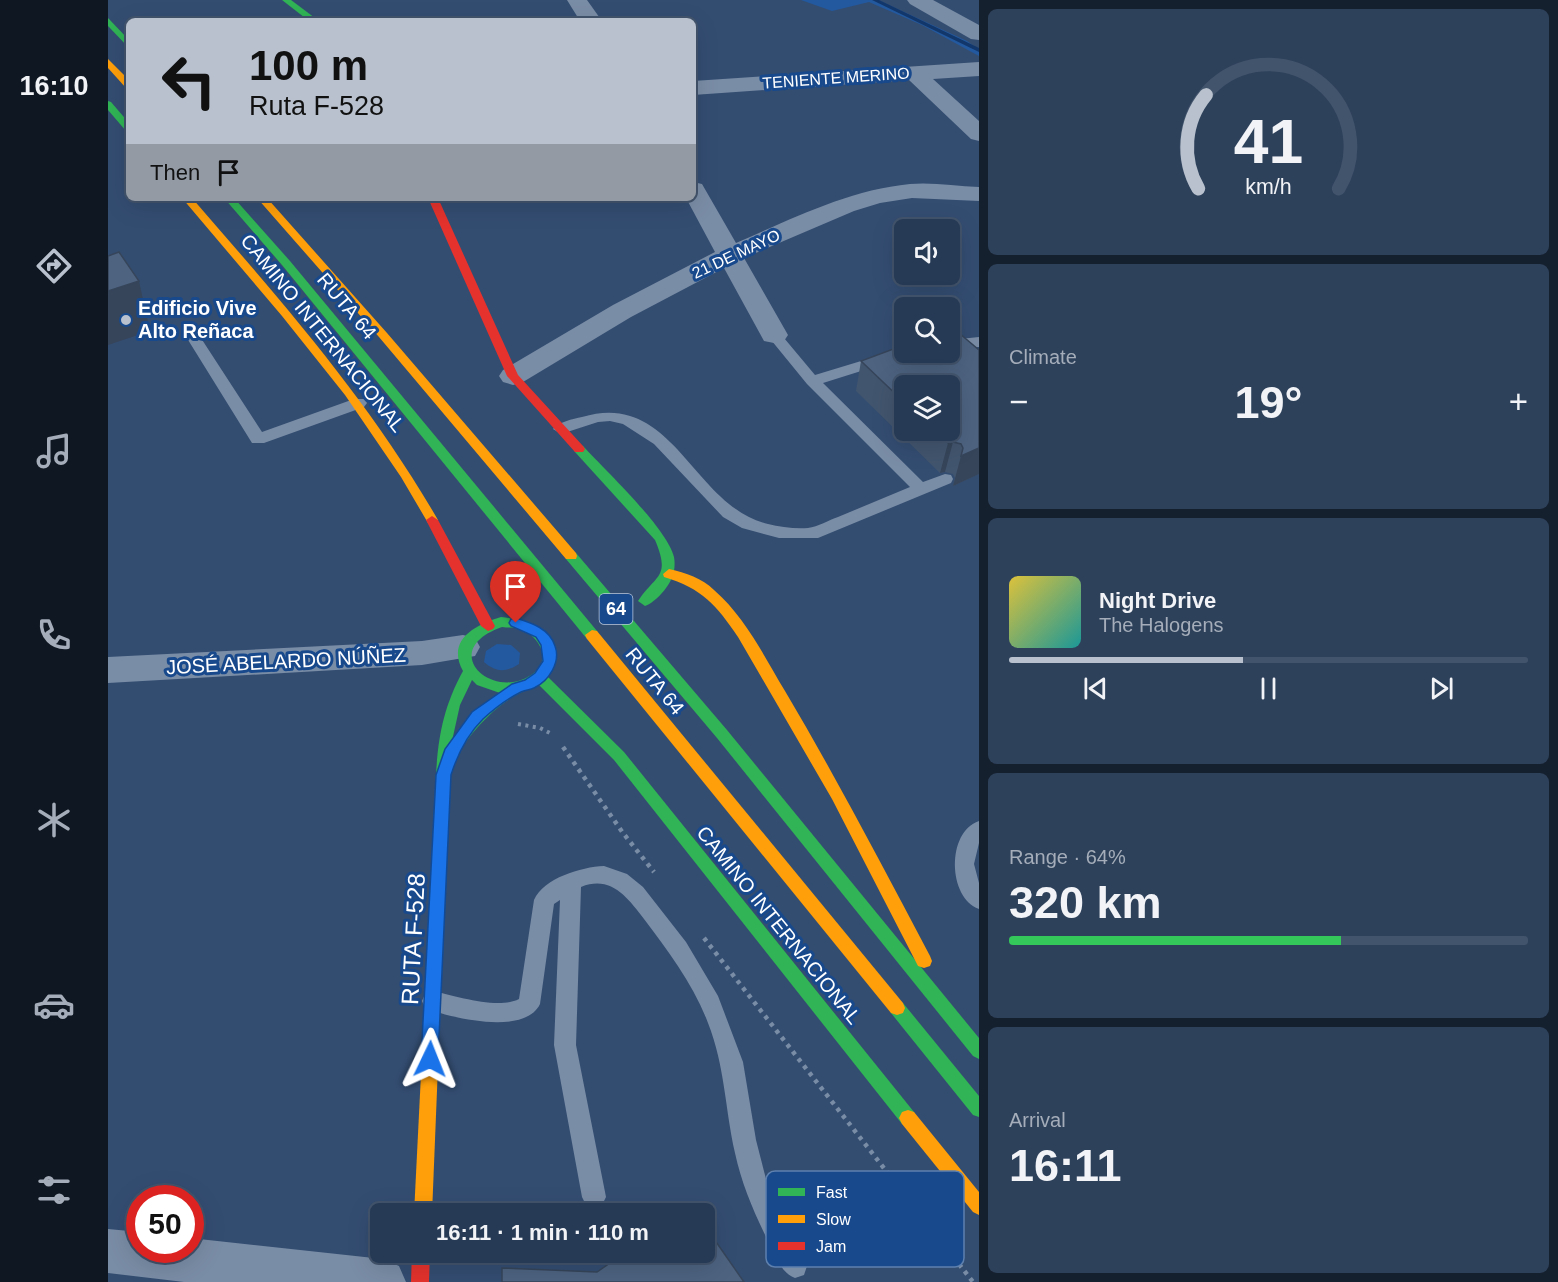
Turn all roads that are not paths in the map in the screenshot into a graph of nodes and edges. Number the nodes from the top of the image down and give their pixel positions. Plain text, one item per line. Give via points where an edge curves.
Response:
1 (286, 0) edge
2 (577, 0) edge
3 (917, 0) edge
4 (311, 18) edge
5 (589, 18) edge
6 (108, 21) edge
7 (979, 34) edge
8 (126, 42) edge
9 (108, 62) edge
10 (979, 69) edge
11 (914, 73) junction
12 (126, 83) edge
13 (696, 88) edge
14 (108, 104) edge
15 (126, 125) edge
16 (979, 134) edge
17 (696, 194) edge
18 (979, 194) edge
19 (190, 201) edge
20 (232, 201) edge
21 (265, 201) edge
22 (434, 201) edge
23 (732, 254) junction
24 (192, 335) dead end
25 (774, 336) joint
26 (979, 342) edge
27 (960, 343) edge
28 (894, 356) edge
29 (513, 376) junction
30 (812, 381) junction
31 (359, 403) junction
32 (561, 429) junction
33 (945, 479) dead end
34 (921, 489) junction
35 (669, 574) junction
36 (645, 601) dead end
37 (488, 626) junction
38 (466, 661) junction
39 (108, 670) edge
40 (540, 677) junction
41 (517, 688) junction
42 (443, 775) junction
43 (979, 829) edge
44 (571, 882) junction
45 (979, 900) edge
46 (433, 1001) junction
47 (960, 1029) junction
48 (979, 1051) edge
49 (979, 1109) edge
50 (951, 1171) edge
51 (964, 1187) edge
52 (594, 1197) dead end
53 (424, 1203) edge
54 (979, 1206) edge
55 (766, 1211) edge
56 (108, 1251) edge
57 (421, 1263) edge
58 (383, 1282) edge
59 (420, 1282) edge

1 - 4 main road
2 - 5 street
3 - 7 street
6 - 8 main road
9 - 12 main road
10 - 11 street, TENIENTE MERINO
11 - 13 street, TENIENTE MERINO
11 - 16 street
14 - 15 main road
17 - 23 street
18 - 23 street, 21 DE MAYO via 931,190 876,196
19 - 31 main road, CAMINO INTERNACIONAL
20 - 49 main road, RUTA 64 / 64 via 462,476
21 - 47 main road, RUTA 64 / 64 via 722,734
22 - 29 main road
23 - 25 street
23 - 29 street, 21 DE MAYO via 622,310
24 - 31 lane via 258,439
25 - 30 lane
26 - 27 lane
28 - 30 lane
29 - 32 main road
30 - 34 lane
31 - 37 main road, CAMINO INTERNACIONAL via 405,470
32 - 34 lane via 606,416 641,425 730,514 775,532 812,534
32 - 35 main road via 660,538 671,562
33 - 34 lane
35 - 36 main road
35 - 47 main road via 689,578 707,589 760,662 801,729
37 - 38 main road, RUTA F-528 via 477,631
37 - 40 main road via 508,623 529,627 540,634 555,652
38 - 39 street, JOSÉ ABELARDO NÚÑEZ via 422,653
38 - 41 main road, RUTA F-528 via 489,687
38 - 42 main road, RUTA F-528 via 444,726
40 - 41 main road, RUTA F-528
40 - 50 main road, CAMINO INTERNACIONAL via 619,756
41 - 42 main road, RUTA F-528 via 477,716 451,753
42 - 46 main road, RUTA F-528
43 - 45 lane via 967,845 963,862 966,878
44 - 46 lane via 544,900 529,1004 523,1010 487,1012
44 - 52 lane via 565,1045
44 - 55 lane via 600,875 628,885 693,969 727,1043 747,1154
46 - 53 main road, RUTA F-528
47 - 48 main road, RUTA 64 / 64
51 - 54 main road, CAMINO INTERNACIONAL
56 - 58 street
57 - 59 main road

